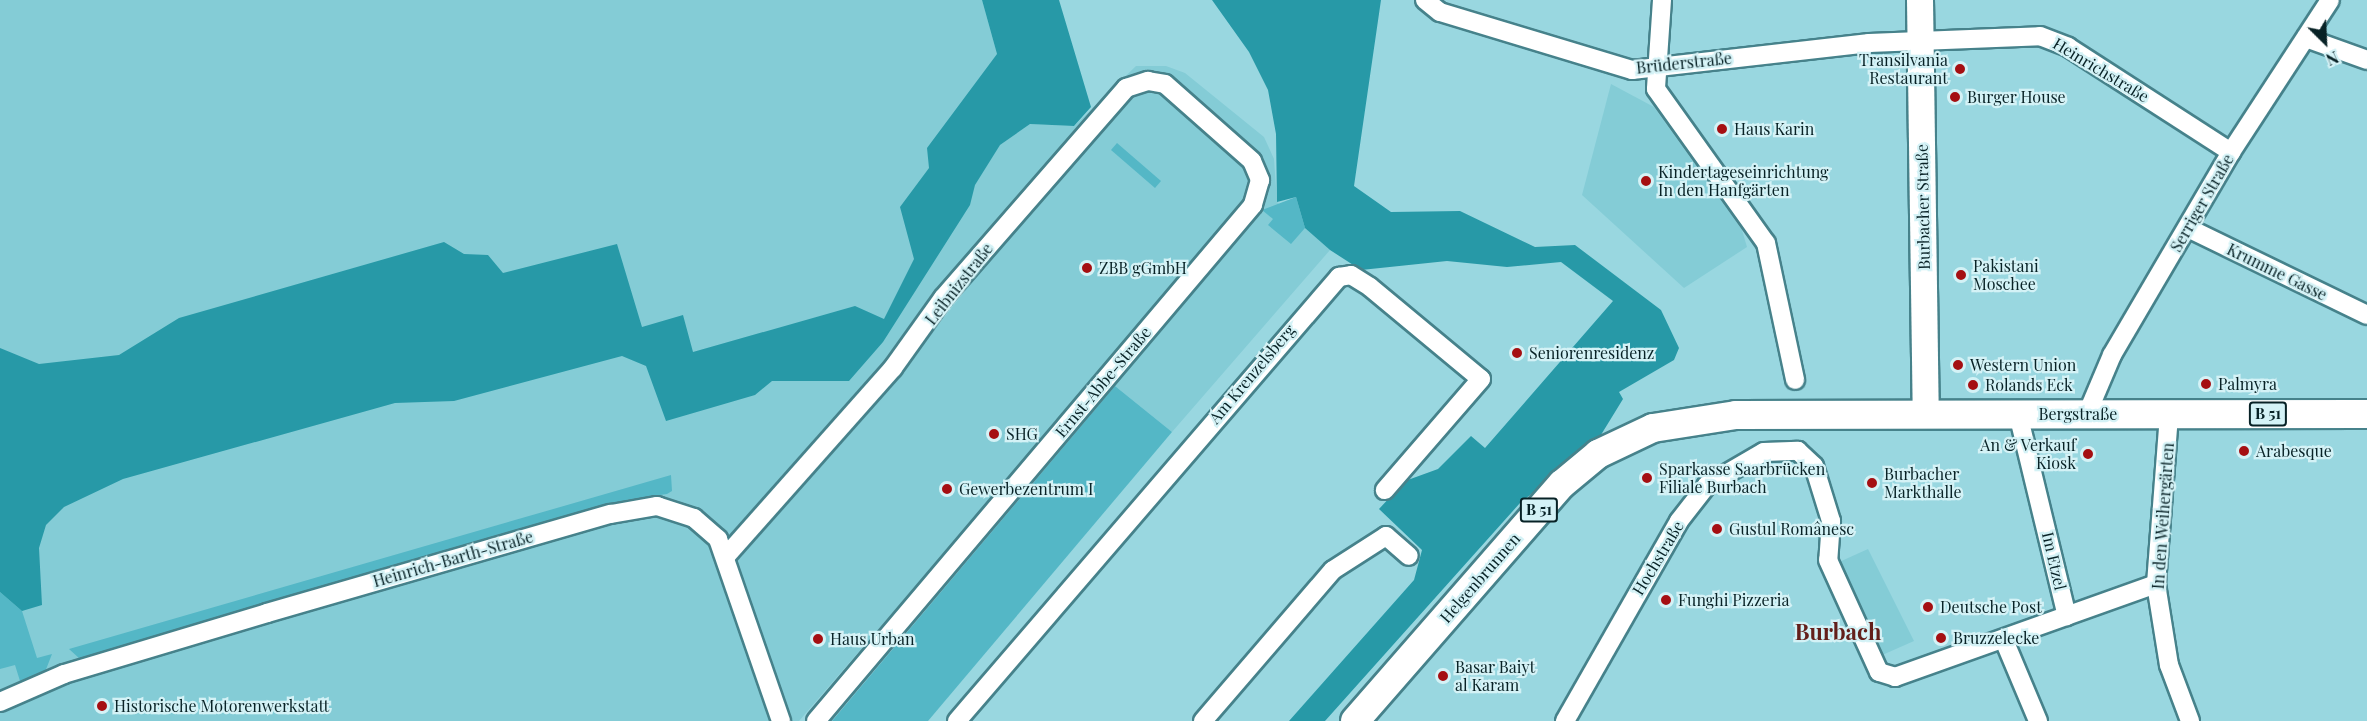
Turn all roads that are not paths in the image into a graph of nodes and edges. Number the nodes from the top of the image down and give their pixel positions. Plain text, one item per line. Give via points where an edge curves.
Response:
1 (1425, 0) edge
2 (1662, 0) edge
3 (1920, 0) edge
4 (2330, 0) edge
5 (2306, 38) junction
6 (1920, 40) junction
7 (2367, 60) edge
8 (1656, 68) junction
9 (1210, 123) joint
10 (2231, 152) junction
11 (2188, 228) junction
12 (2367, 315) edge
13 (1795, 380) dead end
14 (1926, 414) junction
15 (2018, 414) junction
16 (2087, 414) junction
17 (2367, 414) edge
18 (1788, 415) joint
19 (2169, 415) junction
20 (1385, 490) dead end
21 (726, 555) junction
22 (1409, 556) dead end
23 (2156, 584) junction
24 (2067, 616) junction
25 (2004, 640) junction
26 (0, 702) edge
27 (781, 721) edge
28 (816, 721) edge
29 (957, 721) edge
30 (1203, 721) edge
31 (1355, 721) edge
32 (1565, 721) edge
33 (2038, 721) edge
34 (2190, 721) edge

1 - 8 street, Brüderstraße via 1440,12 1614,67
2 - 8 street
3 - 6 main road, Burbacher Straße
4 - 5 street, Serriger Straße
5 - 7 street
5 - 10 street, Serriger Straße
6 - 8 street, Brüderstraße
6 - 10 street, Heinrichstraße via 2032,35 2055,40
6 - 14 main road, Burbacher Straße
8 - 13 street via 1656,89 1766,243
9 - 21 street, Leibnizstraße via 1165,84 1148,81 1126,88 944,298 893,368
9 - 28 street, Ernst-Abbe-Straße via 1252,161 1260,180 1258,199
10 - 11 street, Serriger Straße
11 - 12 street, Krumme Gasse
11 - 16 street, Serriger Straße via 2112,355
14 - 15 main road, Bergstraße / B 51
14 - 18 main road, Bergstraße / B 51
15 - 16 main road, Bergstraße / B 51
15 - 24 street, Im Etzel
16 - 19 main road, Bergstraße / B 51
17 - 19 main road, Bergstraße / B 51
18 - 31 main road, Helgenbrunnen / B 51 via 1676,421 1598,454 1562,484
19 - 23 street, In den Weihergärten
20 - 29 street, Am Krenzelsberg via 1480,379 1370,287 1351,275 1339,277
21 - 26 street, Heinrich-Barth-Straße via 718,539 694,518 657,506 633,508 64,674
21 - 27 street, Heinrich-Barth-Straße
22 - 30 street via 1386,536 1333,570
23 - 24 street
23 - 34 street, In den Weihergärten via 2169,665
24 - 25 street
25 - 32 street, Hochstraße via 1894,677 1880,672 1828,560 1828,507 1814,466 1798,451 1764,453 1707,485 1649,569
25 - 33 street

